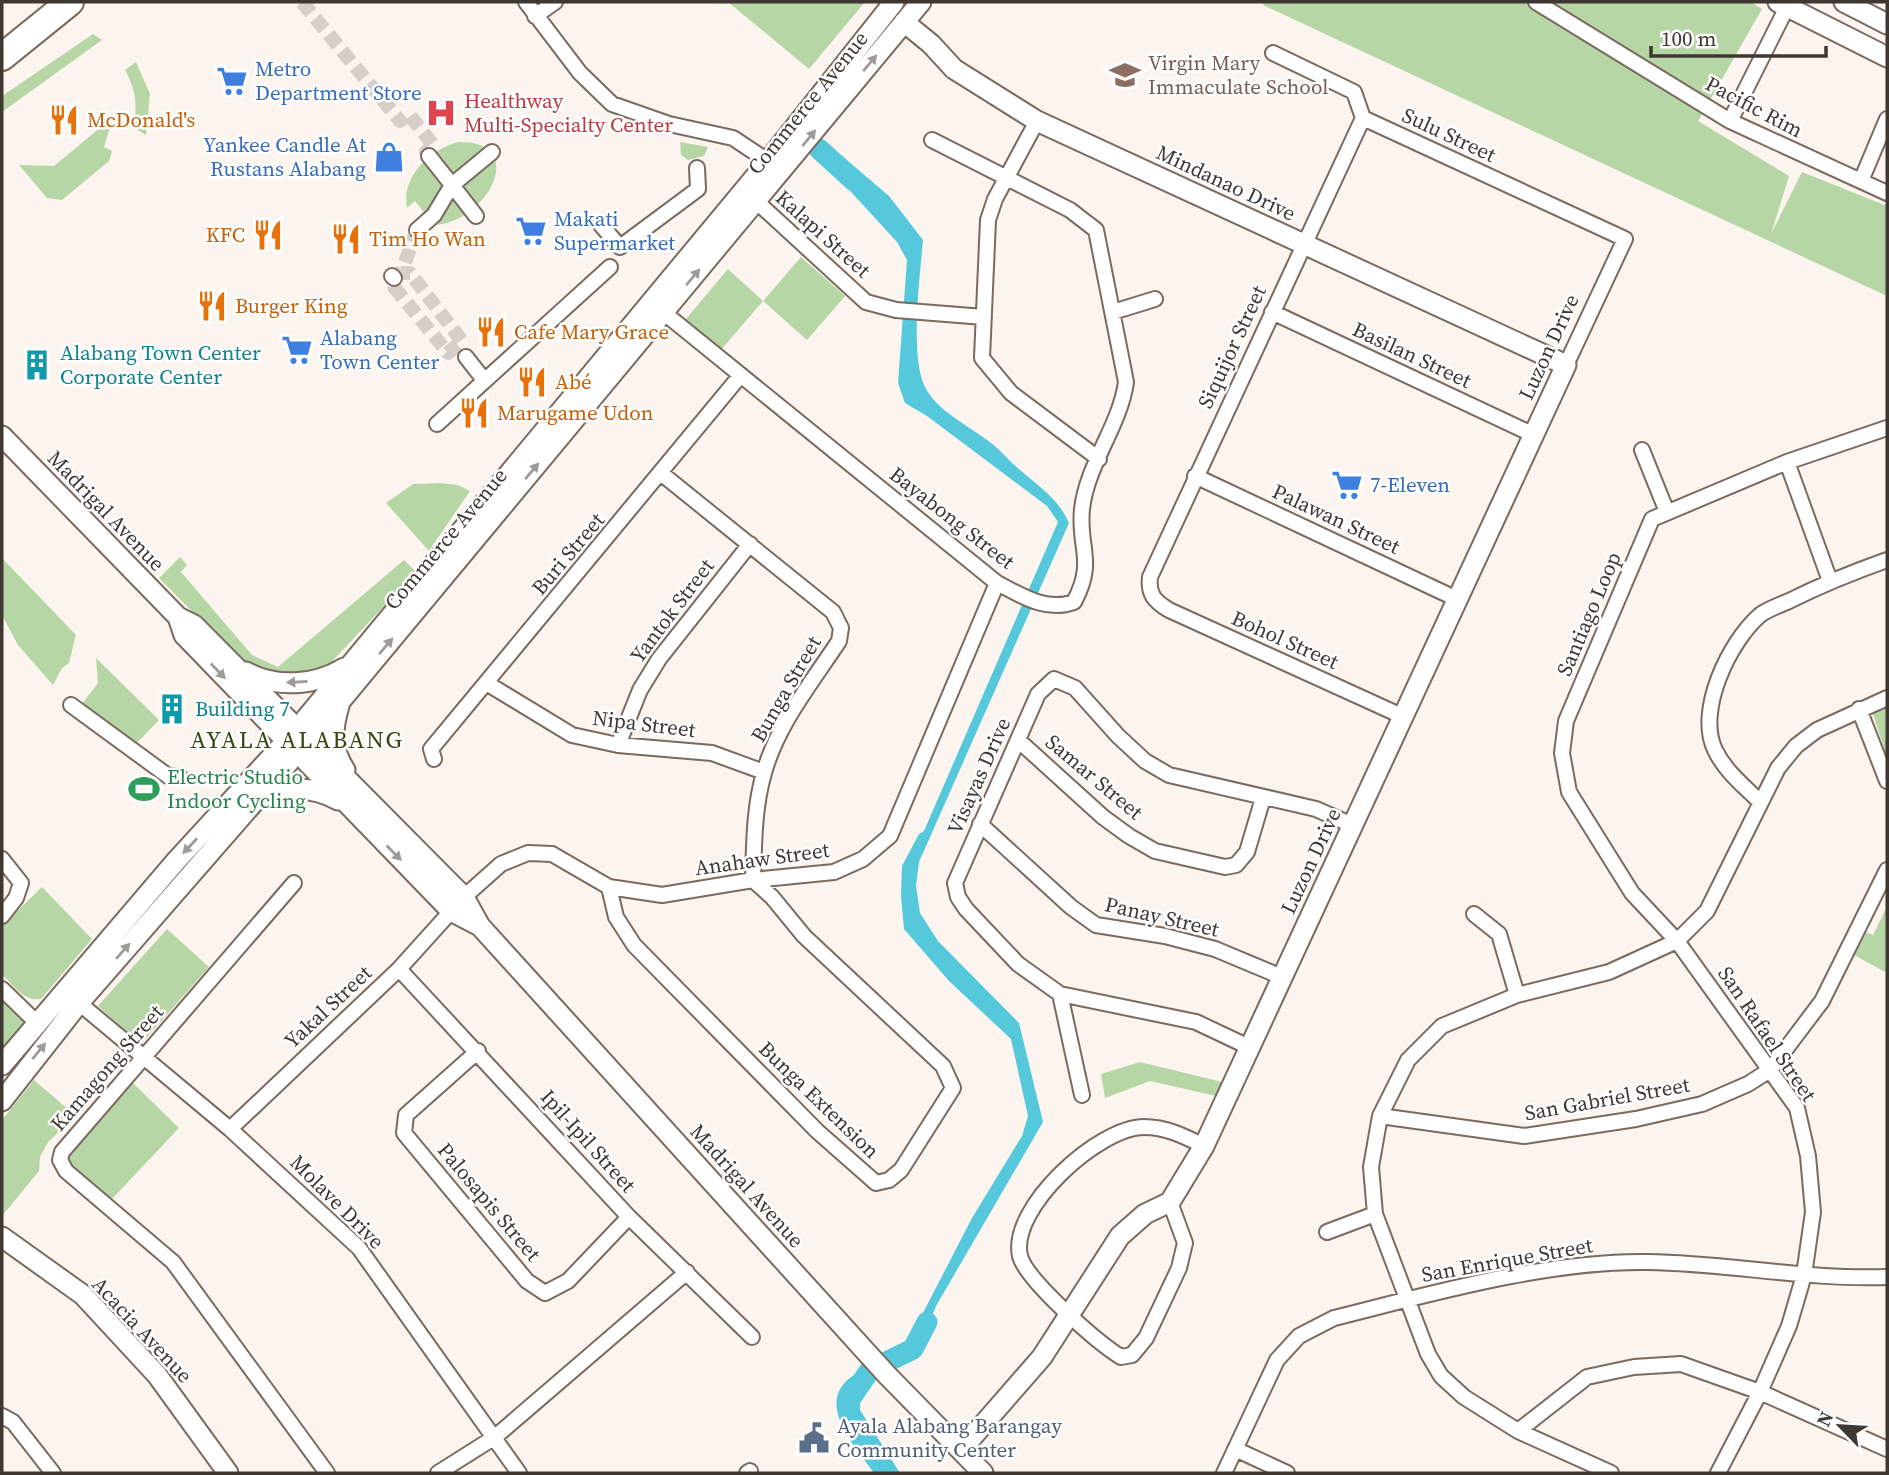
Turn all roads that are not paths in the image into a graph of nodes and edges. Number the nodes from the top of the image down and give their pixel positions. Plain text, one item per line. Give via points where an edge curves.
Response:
1 (51, 2) edge
2 (70, 2) edge
3 (526, 2) edge
4 (555, 2) edge
5 (921, 2) edge
6 (1536, 2) edge
7 (1844, 2) edge
8 (1782, 4) edge
9 (891, 6) edge
10 (535, 16) junction
11 (904, 22) junction
12 (1887, 24) edge
13 (2, 42) edge
14 (1273, 53) dead end
15 (2, 57) edge
16 (1887, 57) edge
17 (1363, 118) junction
18 (1887, 119) edge
19 (1037, 121) junction
20 (1730, 121) junction
21 (932, 139) dead end
22 (492, 152) dead end
23 (429, 156) tunnel mouth
24 (775, 166) junction
25 (697, 168) dead end
26 (1008, 178) junction
27 (1861, 181) junction
28 (452, 185) junction
29 (1887, 193) edge
30 (757, 202) junction
31 (476, 216) dead end
32 (601, 225) dead end
33 (417, 230) tunnel mouth
34 (1625, 239) joint
35 (1304, 244) junction
36 (610, 267) dead end
37 (1155, 299) dead end
38 (663, 312) junction
39 (1113, 312) junction
40 (1272, 312) junction
41 (984, 317) junction
42 (466, 357) dead end
43 (1566, 365) junction
44 (740, 376) junction
45 (484, 380) junction
46 (437, 424) dead end
47 (1887, 428) edge
48 (1534, 435) junction
49 (2, 436) edge
50 (1643, 450) dead end
51 (1099, 458) junction
52 (1787, 462) junction
53 (662, 474) junction
54 (1195, 476) junction
55 (1667, 512) junction
56 (750, 544) junction
57 (1887, 560) edge
58 (1830, 581) junction
59 (997, 583) junction
60 (1151, 596) joint
61 (1459, 600) junction
62 (178, 617) junction
63 (354, 661) junction
64 (237, 668) junction
65 (488, 684) junction
66 (342, 698) junction
67 (1887, 698) edge
68 (71, 705) dead end
69 (1859, 709) junction
70 (1404, 717) junction
71 (298, 740) junction
72 (1018, 740) junction
73 (618, 745) junction
74 (434, 759) dead end
75 (764, 772) junction
76 (180, 777) dead end
77 (1887, 781) edge
78 (360, 791) junction
79 (255, 798) junction
80 (1263, 798) junction
81 (1760, 802) junction
82 (346, 805) junction
83 (980, 824) junction
84 (1352, 825) junction
85 (2, 859) edge
86 (1887, 870) edge
87 (753, 880) junction
88 (294, 883) dead end
89 (609, 887) junction
90 (458, 904) junction
91 (1474, 914) dead end
92 (2, 916) edge
93 (1677, 941) junction
94 (399, 968) junction
95 (1282, 977) junction
96 (2, 989) edge
97 (1060, 994) junction
98 (1517, 995) junction
99 (79, 1003) junction
100 (36, 1022) junction
101 (1251, 1048) junction
102 (478, 1051) junction
103 (144, 1057) junction
104 (2, 1065) edge
105 (1770, 1070) junction
106 (1082, 1095) dead end
107 (2, 1101) edge
108 (1380, 1116) junction
109 (230, 1129) junction
110 (1204, 1146) junction
111 (1170, 1202) junction
112 (1376, 1214) junction
113 (629, 1217) junction
114 (1327, 1232) dead end
115 (2, 1237) edge
116 (687, 1272) junction
117 (1804, 1275) junction
118 (1887, 1278) edge
119 (1406, 1300) junction
120 (1069, 1317) junction
121 (752, 1337) dead end
122 (1760, 1392) junction
123 (2, 1416) edge
124 (1517, 1431) junction
125 (495, 1437) junction
126 (1235, 1449) junction
127 (1887, 1449) edge
128 (961, 1450) junction
129 (53, 1473) edge
130 (228, 1473) edge
131 (327, 1473) edge
132 (438, 1473) edge
133 (519, 1473) edge
134 (984, 1473) edge
135 (1224, 1473) edge
136 (1287, 1473) edge
137 (1611, 1473) edge
138 (1718, 1473) edge

1 - 13 highway
2 - 15 highway
3 - 10 street
4 - 10 street
5 - 11 main road, Commerce Avenue
6 - 20 street, Pacific Rim
7 - 12 main road
8 - 16 main road
8 - 20 street
9 - 11 street, Mindanao Drive
9 - 24 main road, Commerce Avenue
10 - 24 street via 595,90 612,104 653,120 733,138
11 - 19 main road, Mindanao Drive via 954,69
24 -> 11 main road, Commerce Avenue
14 - 17 street via 1354,92
17 - 34 street, Sulu Street
17 - 35 street, Siquijor Street
18 - 27 street
19 - 26 street
19 - 35 main road, Mindanao Drive
20 - 27 street, Pacific Rim
21 - 26 street, Bayabong Street
22 - 28 street
23 - 28 street
24 - 30 main road, Commerce Avenue
24 - 63 main road, Commerce Avenue
25 - 32 street via 698,189 620,247
26 - 39 street, Bayabong Street via 1070,210 1096,230
26 - 41 street via 988,220
27 - 29 street, Pacific Rim
28 - 31 street
28 - 33 street via 434,215
38 -> 30 main road, Commerce Avenue
30 - 41 street, Kalapi Street via 866,302 896,310
34 - 43 street, Luzon Drive
35 - 40 street, Siquijor Street
35 - 43 main road, Mindanao Drive
36 - 45 street
37 - 39 street
38 - 44 street, Bayabong Street
66 -> 38 main road, Commerce Avenue
39 - 51 street, Bayabong Street via 1126,382 1124,400
40 - 48 street, Basilan Street
40 - 54 street, Siquijor Street
41 - 51 street via 982,358 992,374
42 - 45 street
43 - 48 main road, Luzon Drive
44 - 53 street, Buri Street
44 - 59 street, Bayabong Street
45 - 46 street
47 - 52 street, Santiago Loop
48 - 61 main road, Luzon Drive
49 - 62 main road, Madrigal Avenue
50 - 55 street
51 - 59 street, Bayabong Street via 1082,510 1086,581 1074,603 1059,607 1040,604
52 - 55 street, Santiago Loop
52 - 58 street
53 - 56 street, Bunga Street
53 - 65 street, Buri Street
54 - 60 street, Siquijor Street via 1150,577
54 - 61 street, Palawan Street
55 - 93 street, Santiago Loop via 1652,519 1566,721 1562,753 1569,792 1632,893
56 - 73 street, Yantok Street via 659,659 640,690
56 - 75 street, Bunga Street via 833,612 841,628 839,641 793,711
57 - 58 street
58 - 81 street via 1761,615 1720,673 1708,719 1713,748 1727,770
59 - 87 street, Anahaw Street via 890,836 863,859 834,872
60 - 70 street, Bohol Street via 1169,610
61 - 70 main road, Luzon Drive
62 - 64 main road, Madrigal Avenue via 194,625
62 -> 71 main road, Madrigal Avenue via 184,635
63 -> 64 main road via 323,678 296,682 270,681
63 - 71 main road, Commerce Avenue
64 - 71 main road, Madrigal Avenue
65 - 73 street, Nipa Street via 572,735
65 - 74 street, Buri Street via 431,749
66 - 71 main road, Commerce Avenue
66 - 78 main road via 333,739 342,766
67 - 69 street
68 - 76 street via 168,776
69 - 77 street
69 - 81 street via 1796,746
70 - 84 main road, Luzon Drive
71 - 78 main road, Madrigal Avenue
71 - 79 main road, Commerce Avenue
71 - 82 main road, Madrigal Avenue
71 -> 100 main road, Commerce Avenue
72 - 80 street, Visayas Drive via 1045,684 1064,681 1145,761 1169,775
72 - 80 street, Samar Street via 1103,817 1155,851 1225,867 1237,865 1247,852
72 - 83 street, Visayas Drive
73 - 75 street, Nipa Street via 712,753
75 - 87 street, Bunga Street via 754,834
78 - 90 main road, Madrigal Avenue
79 - 82 main road via 300,789
99 -> 79 main road, Commerce Avenue
80 - 84 street, Visayas Drive via 1316,809
81 - 93 street via 1707,911
82 -> 90 main road, Madrigal Avenue
83 - 95 street, Panay Street via 1096,925 1215,949
83 - 97 street, Visayas Drive via 955,883 958,897 1018,964
84 - 95 main road, Luzon Drive
85 - 92 street via 21,883
86 - 105 street, San Gabriel Street via 1822,1001
87 - 89 street, Anahaw Street via 662,895
87 - 89 street, Bunga Extension via 804,936 951,1078 953,1088 901,1170 889,1180 876,1183 827,1140 634,945 616,917
88 - 103 street, Kamagong Street
89 - 90 street, Anahaw Street via 552,855 527,853 501,864
90 - 94 street, Yakal Street
90 - 128 main road, Madrigal Avenue via 887,1375
91 - 98 street via 1499,934
93 - 98 street via 1609,972
93 - 105 street, San Rafael Street
94 - 102 street, Ipil-Ipil Street
94 - 109 street, Yakal Street
95 - 101 main road, Luzon Drive
96 - 100 street
97 - 101 street, Visayas Drive via 1196,1021
97 - 106 street
98 - 108 street via 1441,1026 1408,1060
99 - 103 street, Molave Drive
107 -> 99 main road, Commerce Avenue
100 - 104 main road, Commerce Avenue
101 - 110 main road, Luzon Drive
102 - 113 street, Ipil-Ipil Street
102 - 113 street, Palosapis Street via 406,1115 404,1133 527,1281 545,1293 568,1281
103 - 109 street, Molave Drive
103 - 131 street, Kamagong Street via 62,1152 60,1160 66,1171 173,1262
105 - 108 street, San Gabriel Street via 1702,1104 1559,1133 1488,1133
105 - 117 street, San Rafael Street via 1797,1108 1808,1156 1812,1212
108 - 112 street via 1371,1167
109 - 125 street, Molave Drive via 359,1248
110 - 111 main road, Luzon Drive
110 - 120 street via 1174,1131 1141,1126 1105,1140 1058,1173 1025,1226 1021,1258
111 - 120 main road, Luzon Drive via 1145,1214 1120,1236
111 - 120 street via 1185,1243 1179,1268 1146,1338 1132,1355 1121,1357
112 - 114 street
112 - 119 street
113 - 116 street, Ipil-Ipil Street
115 - 130 main road, Acacia Avenue via 83,1295 157,1374
116 - 121 street, Ipil-Ipil Street
116 - 125 street
117 - 118 street, San Enrique Street
117 - 119 street, San Enrique Street via 1649,1262 1580,1264
117 - 122 street, San Rafael Street via 1789,1326
119 - 124 street via 1441,1376 1464,1398
119 - 126 street, San Enrique Street via 1334,1318 1299,1336 1277,1360
120 - 128 main road, Luzon Drive via 1042,1357
122 - 124 street via 1681,1364 1634,1367 1587,1377
122 - 127 street
122 - 138 street, San Rafael Street
123 - 129 street via 13,1422
124 - 137 street
125 - 132 street
125 - 133 street, Molave Drive
126 - 135 street, San Enrique Street
126 - 136 street
128 - 134 main road, Madrigal Avenue

